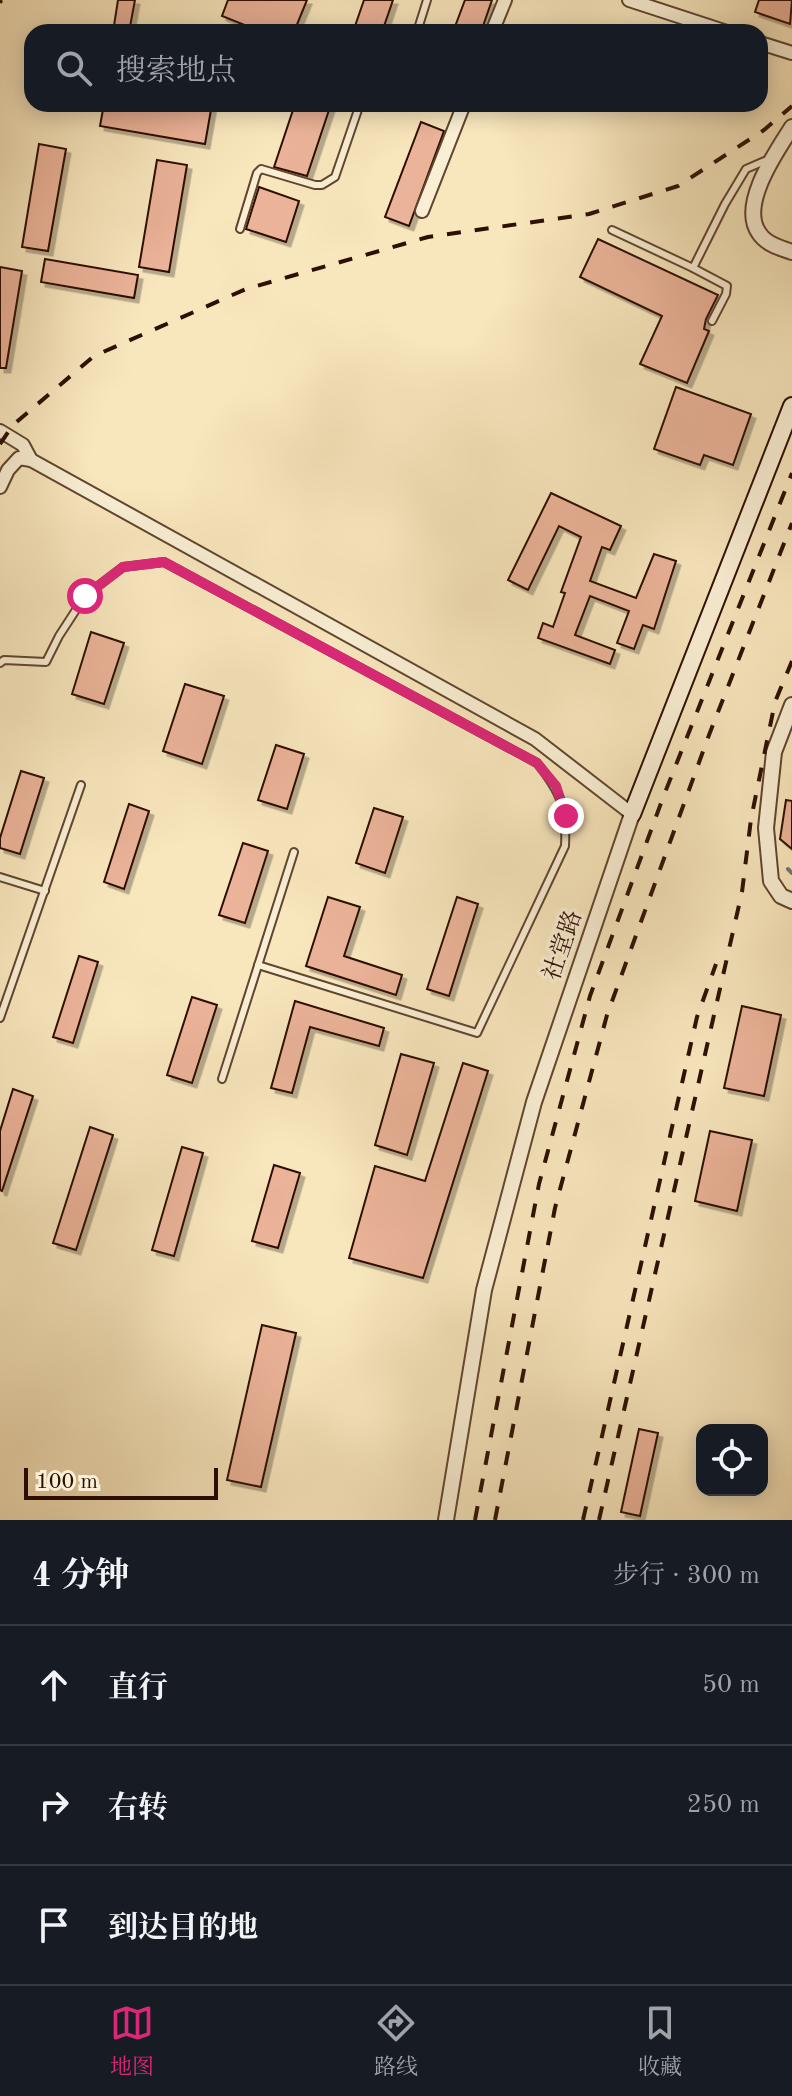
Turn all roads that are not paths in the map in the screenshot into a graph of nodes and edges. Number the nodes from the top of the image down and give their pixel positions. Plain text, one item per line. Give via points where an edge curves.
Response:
1 (427, 0) edge
2 (505, 0) edge
3 (629, 0) edge
4 (420, 24) edge
5 (495, 24) edge
6 (702, 24) edge
7 (768, 46) edge
8 (792, 53) edge
9 (357, 112) edge
10 (461, 112) edge
11 (792, 127) edge
12 (774, 157) junction
13 (422, 211) dead end
14 (240, 229) dead end
15 (612, 230) dead end
16 (792, 252) edge
17 (693, 268) junction
18 (712, 321) dead end
19 (792, 406) edge
20 (0, 431) edge
21 (31, 460) junction
22 (0, 487) edge
23 (0, 663) edge
24 (792, 705) edge
25 (81, 785) dead end
26 (632, 814) junction
27 (294, 852) dead end
28 (0, 877) edge
29 (45, 891) junction
30 (792, 901) edge
31 (258, 965) junction
32 (0, 1018) edge
33 (222, 1079) dead end
34 (446, 1520) edge

1 - 4 lane
2 - 5 street
3 - 6 street
7 - 8 street
9 - 14 lane via 335,177 315,185 261,169
10 - 13 street
11 - 12 street
12 - 16 street via 752,212 760,235
12 - 17 lane via 746,169
15 - 17 lane
17 - 18 lane via 727,286
19 - 26 main road, 社堂路
20 - 21 street via 23,445
21 - 22 street via 19,458
21 - 26 street via 535,739
23 - 31 lane via 46,662 85,596 123,567 164,562 537,763 556,786 566,816 565,846 477,1033
24 - 30 street via 774,752 766,828 771,881
25 - 29 lane
26 - 34 street, 社堂路 via 534,1102 488,1276
27 - 31 lane
28 - 29 lane
29 - 32 lane
31 - 33 lane

